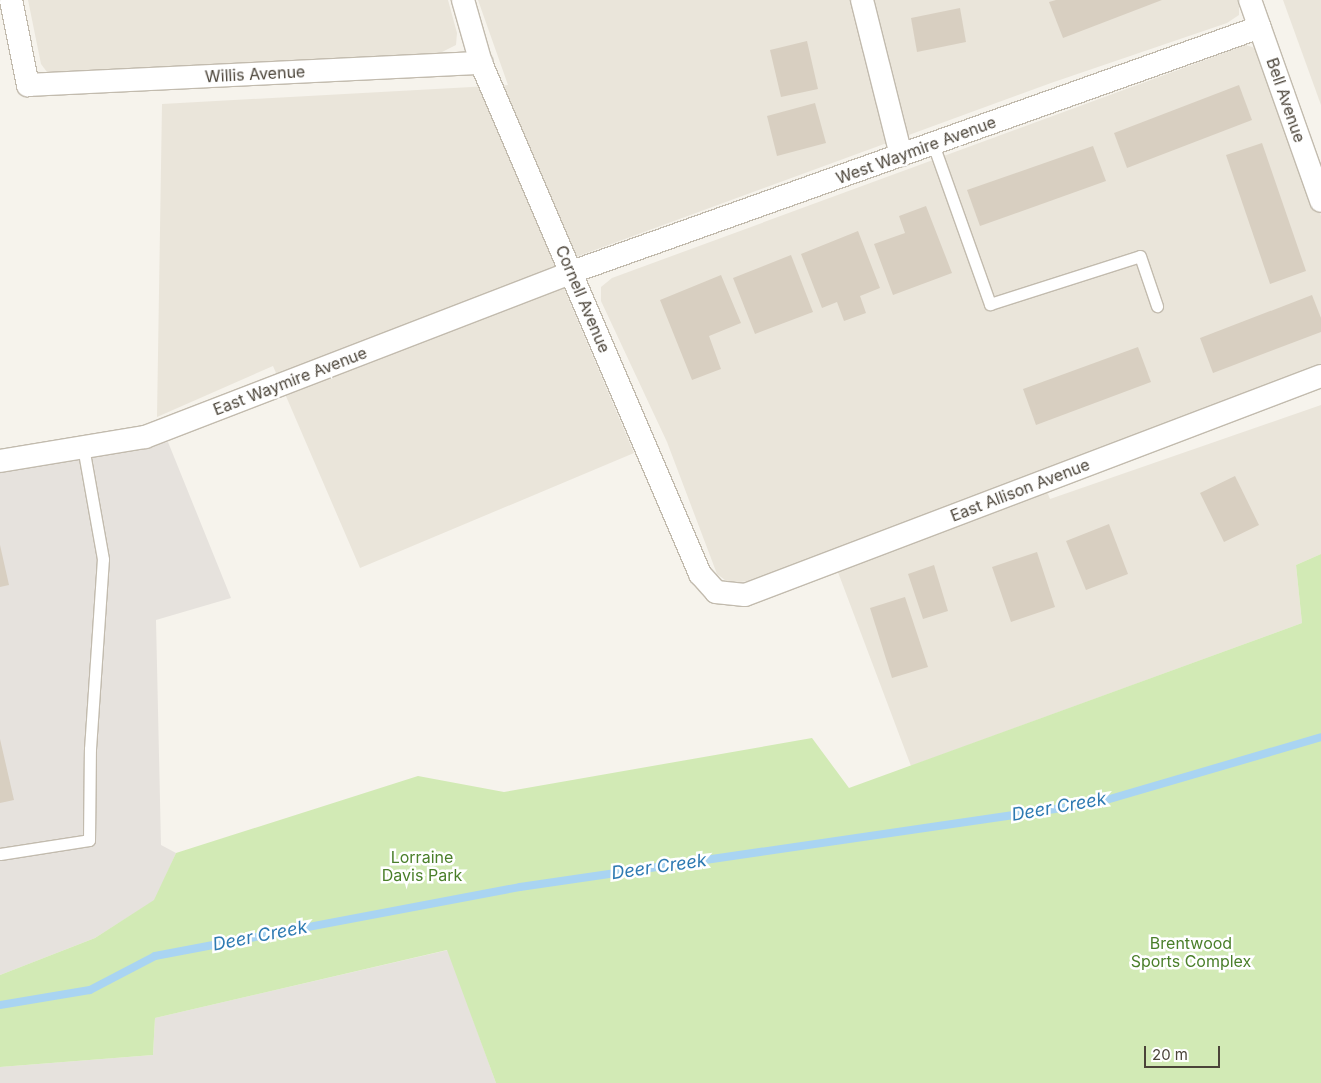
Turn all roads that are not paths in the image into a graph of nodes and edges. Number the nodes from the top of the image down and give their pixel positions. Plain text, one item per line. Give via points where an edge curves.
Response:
1 (11, 0) edge
2 (463, 0) edge
3 (862, 0) edge
4 (1250, 0) edge
5 (1260, 27) junction
6 (481, 64) junction
7 (934, 144) junction
8 (901, 155) junction
9 (1317, 178) edge
10 (1321, 201) edge
11 (572, 272) junction
12 (1157, 306) dead end
13 (1321, 376) edge
14 (83, 446) junction
15 (0, 461) edge
16 (716, 592) joint
17 (0, 854) edge

1 - 6 street, Willis Avenue via 28,85
2 - 6 street, Cornell Avenue
3 - 8 street
4 - 5 street, Bell Avenue
5 - 7 street, West Waymire Avenue
5 - 9 street, Bell Avenue
6 - 11 street, Cornell Avenue
7 - 8 street, West Waymire Avenue
7 - 12 lane via 990,304 1140,256
8 - 11 street, West Waymire Avenue
9 - 10 street, Bell Avenue
11 - 14 street, East Waymire Avenue via 145,437
11 - 16 street, Cornell Avenue via 700,574
13 - 16 street, East Allison Avenue via 745,595
14 - 15 street, East Waymire Avenue
14 - 17 lane via 103,558 90,749 89,840

